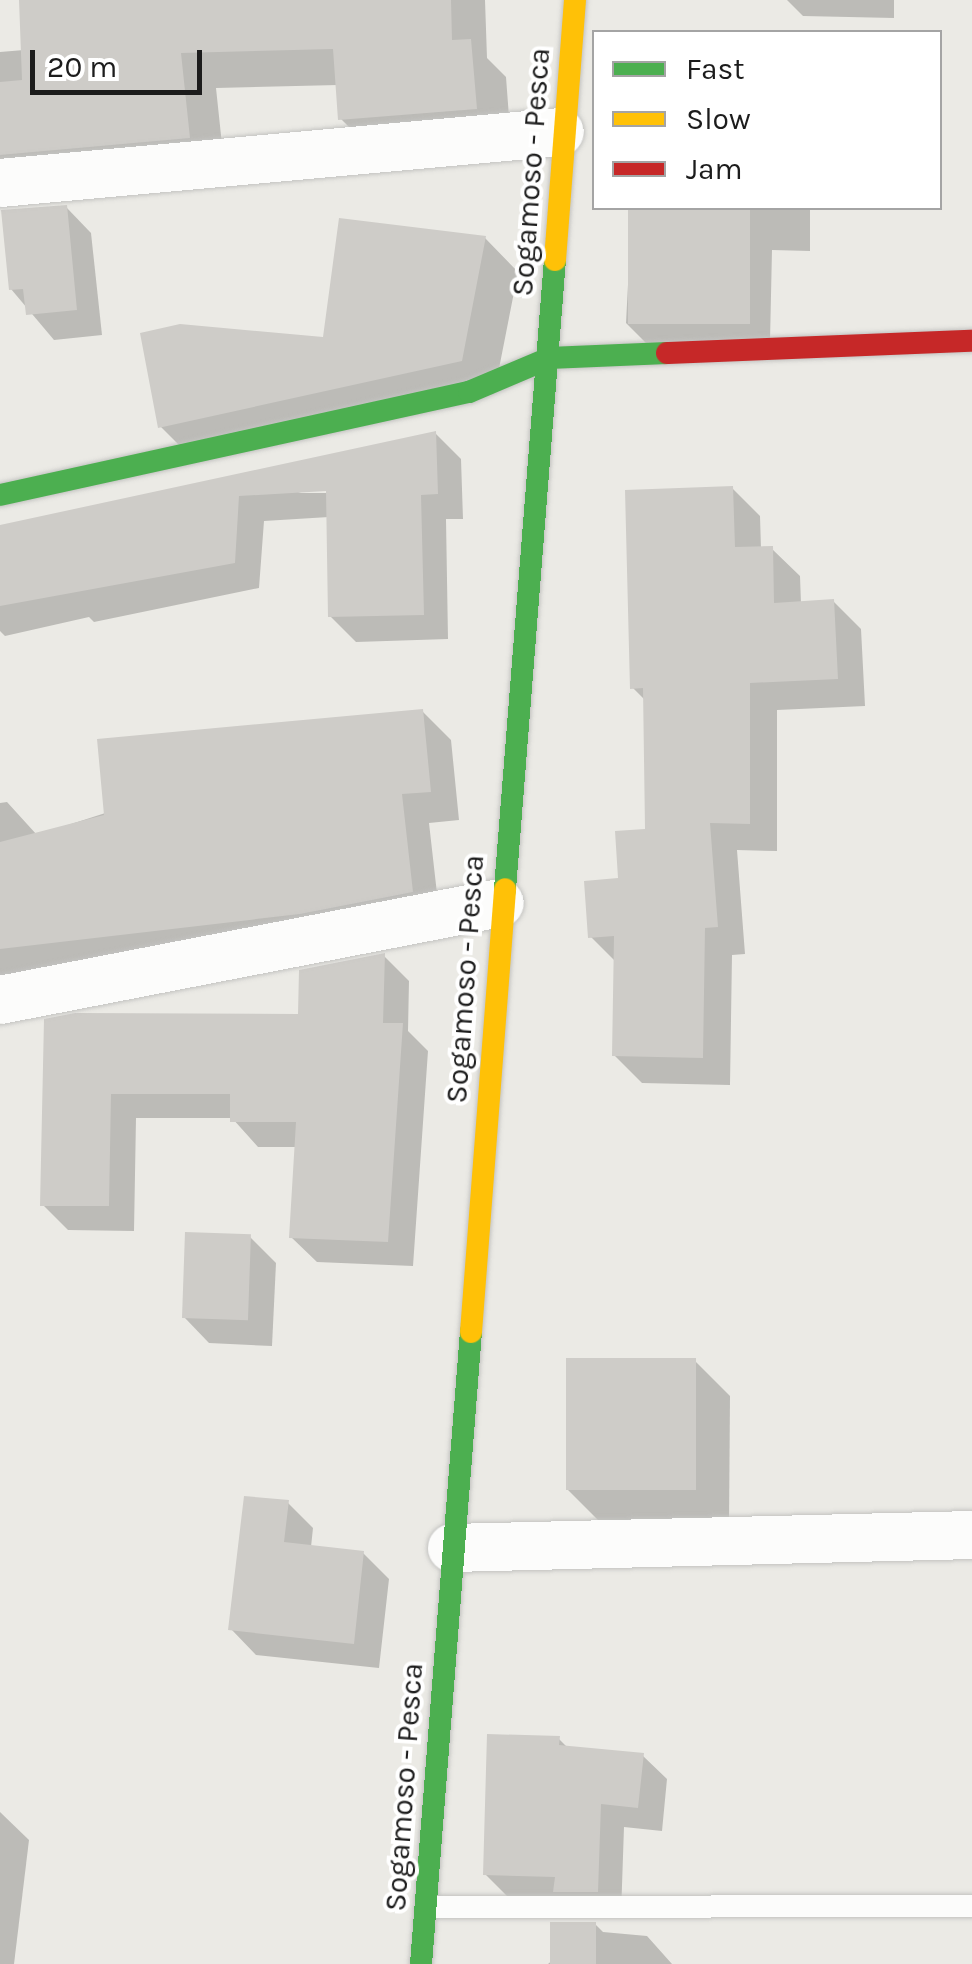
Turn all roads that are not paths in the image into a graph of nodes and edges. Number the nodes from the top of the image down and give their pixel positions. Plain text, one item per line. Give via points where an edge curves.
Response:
1 (575, 0) edge
2 (560, 132) junction
3 (0, 183) edge
4 (972, 342) edge
5 (549, 358) junction
6 (0, 495) edge
7 (500, 903) junction
8 (0, 1000) edge
9 (972, 1535) edge
10 (452, 1548) junction
11 (972, 1906) edge
12 (426, 1907) junction
13 (421, 1964) edge

1 - 2 main road, Sogamoso - Pesca
2 - 3 street
2 - 5 main road, Sogamoso - Pesca
4 - 5 main road
5 - 6 main road via 469,392
5 - 7 main road, Sogamoso - Pesca
7 - 8 street
7 - 10 main road, Sogamoso - Pesca
9 - 10 street
10 - 12 main road, Sogamoso - Pesca
11 - 12 lane
12 - 13 main road, Sogamoso - Pesca

